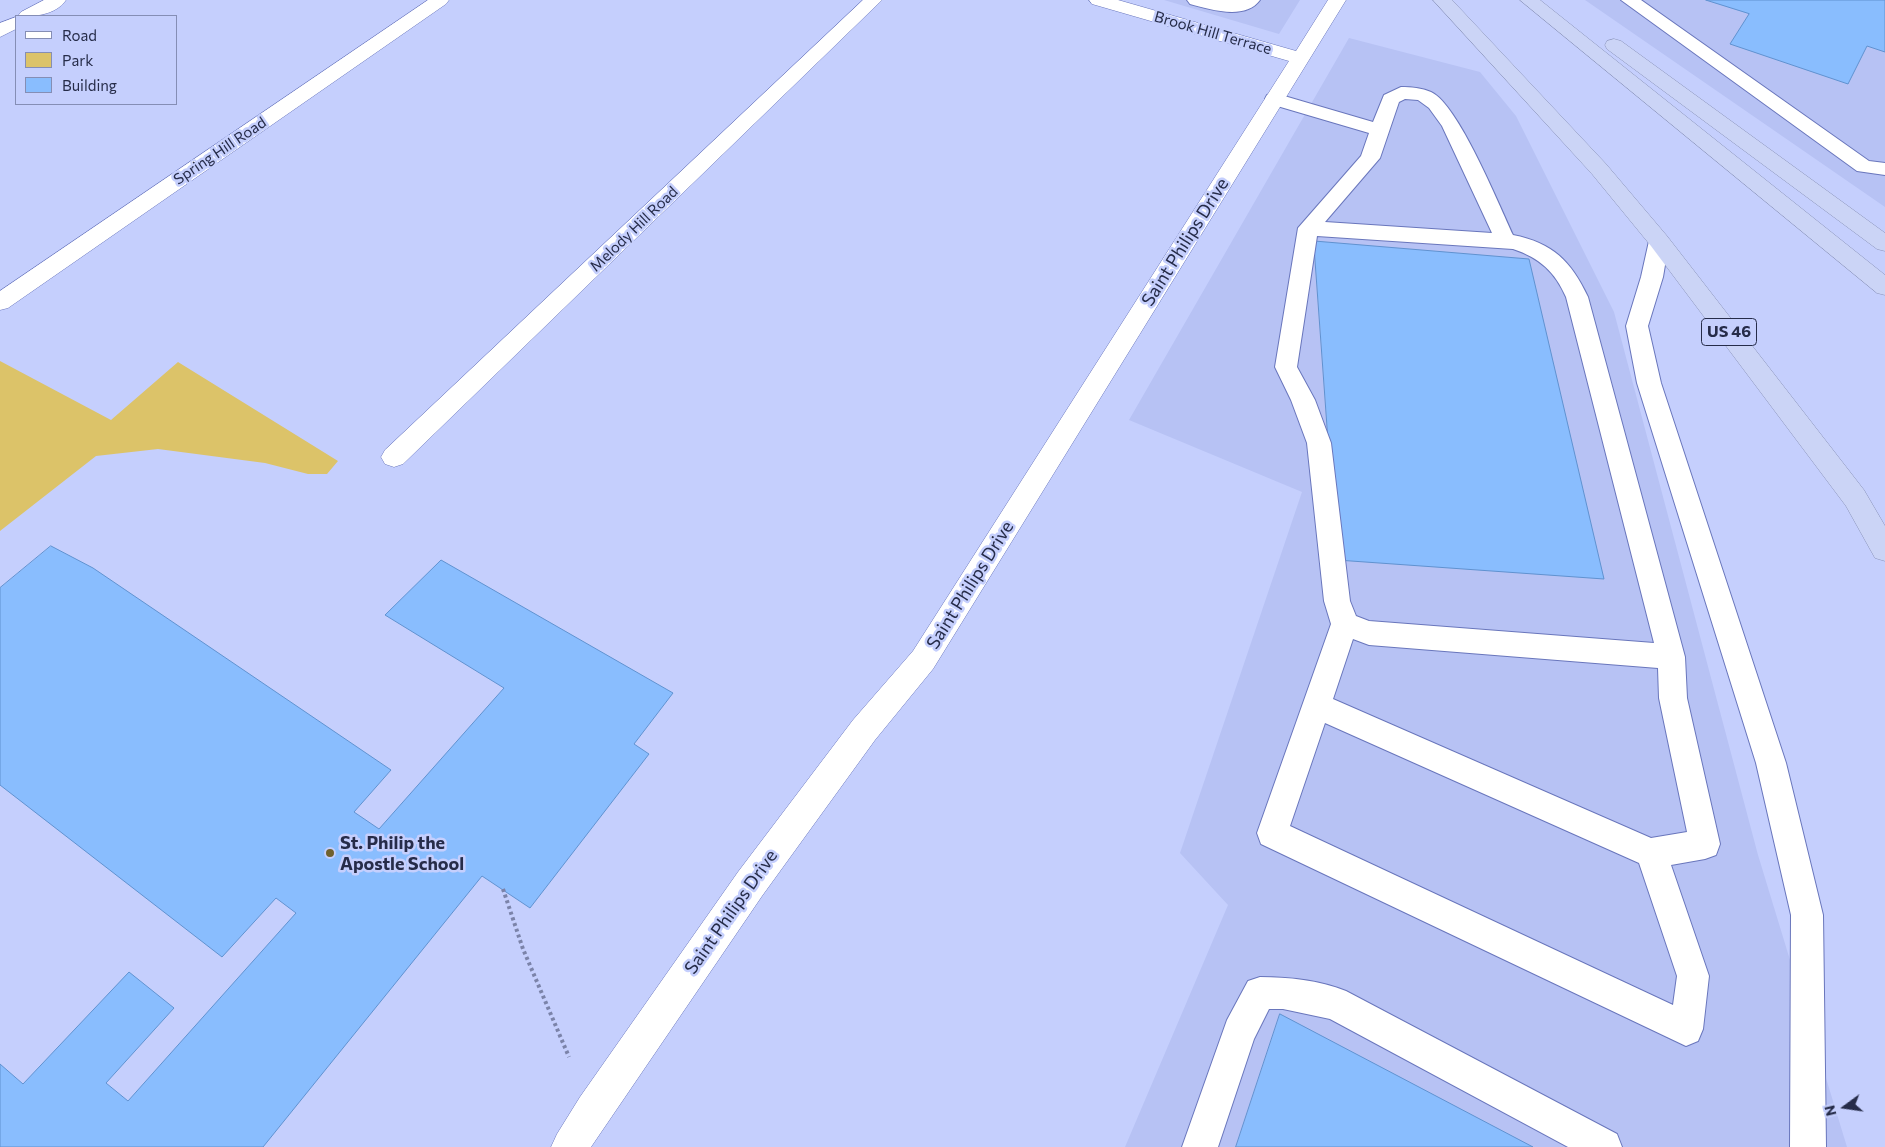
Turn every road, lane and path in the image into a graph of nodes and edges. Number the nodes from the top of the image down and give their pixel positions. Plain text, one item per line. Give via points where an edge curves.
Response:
1 (57, 0) edge
2 (440, 0) edge
3 (873, 0) edge
4 (1098, 0) edge
5 (1196, 0) edge
6 (1251, 0) edge
7 (1337, 0) edge
8 (1442, 0) edge
9 (1529, 0) edge
10 (1540, 0) edge
11 (1630, 0) edge
12 (30, 15) edge
13 (15, 23) edge
14 (0, 31) edge
15 (1300, 58) junction
16 (1274, 99) junction
17 (1380, 130) junction
18 (1885, 169) edge
19 (1308, 228) junction
20 (1506, 241) junction
21 (1659, 241) junction
22 (1885, 244) edge
23 (1885, 288) edge
24 (0, 302) edge
25 (394, 457) dead end
26 (1885, 550) edge
27 (1345, 624) junction
28 (1671, 657) junction
29 (1316, 705) junction
30 (1652, 853) junction
31 (503, 890) dead end
32 (569, 1057) dead end
33 (570, 1147) edge
34 (1200, 1147) edge
35 (1604, 1147) edge
36 (1808, 1147) edge

1 - 12 street
2 - 24 street, Spring Hill Road
3 - 25 street, Melody Hill Road
4 - 15 street, Brook Hill Terrace
5 - 6 lane via 1221,7 1243,5
7 - 15 street, Saint Philips Drive
8 - 21 highway, US 46 via 1599,169
9 - 23 highway
10 - 22 highway via 1587,26
11 - 18 lane via 1864,167
13 - 14 street
15 - 16 street, Saint Philips Drive
16 - 17 lane
16 - 33 street, Saint Philips Drive via 923,660 864,730 750,884
17 - 19 lane via 1370,158
17 - 20 lane via 1391,100 1401,92 1425,96 1436,104 1451,125
19 - 20 lane
19 - 27 lane via 1286,367 1319,443 1337,601
20 - 28 lane via 1539,250 1555,261 1570,280
21 - 26 highway, US 46 via 1855,498
21 - 36 lane via 1637,326 1649,383 1771,763 1807,915
27 - 28 lane via 1369,633
27 - 29 lane
28 - 30 lane via 1673,698 1705,844
29 - 30 lane
29 - 30 lane via 1272,833 1686,1029 1693,976
31 - 32 path via 523,949
34 - 35 lane via 1239,1032 1260,992 1334,1003

